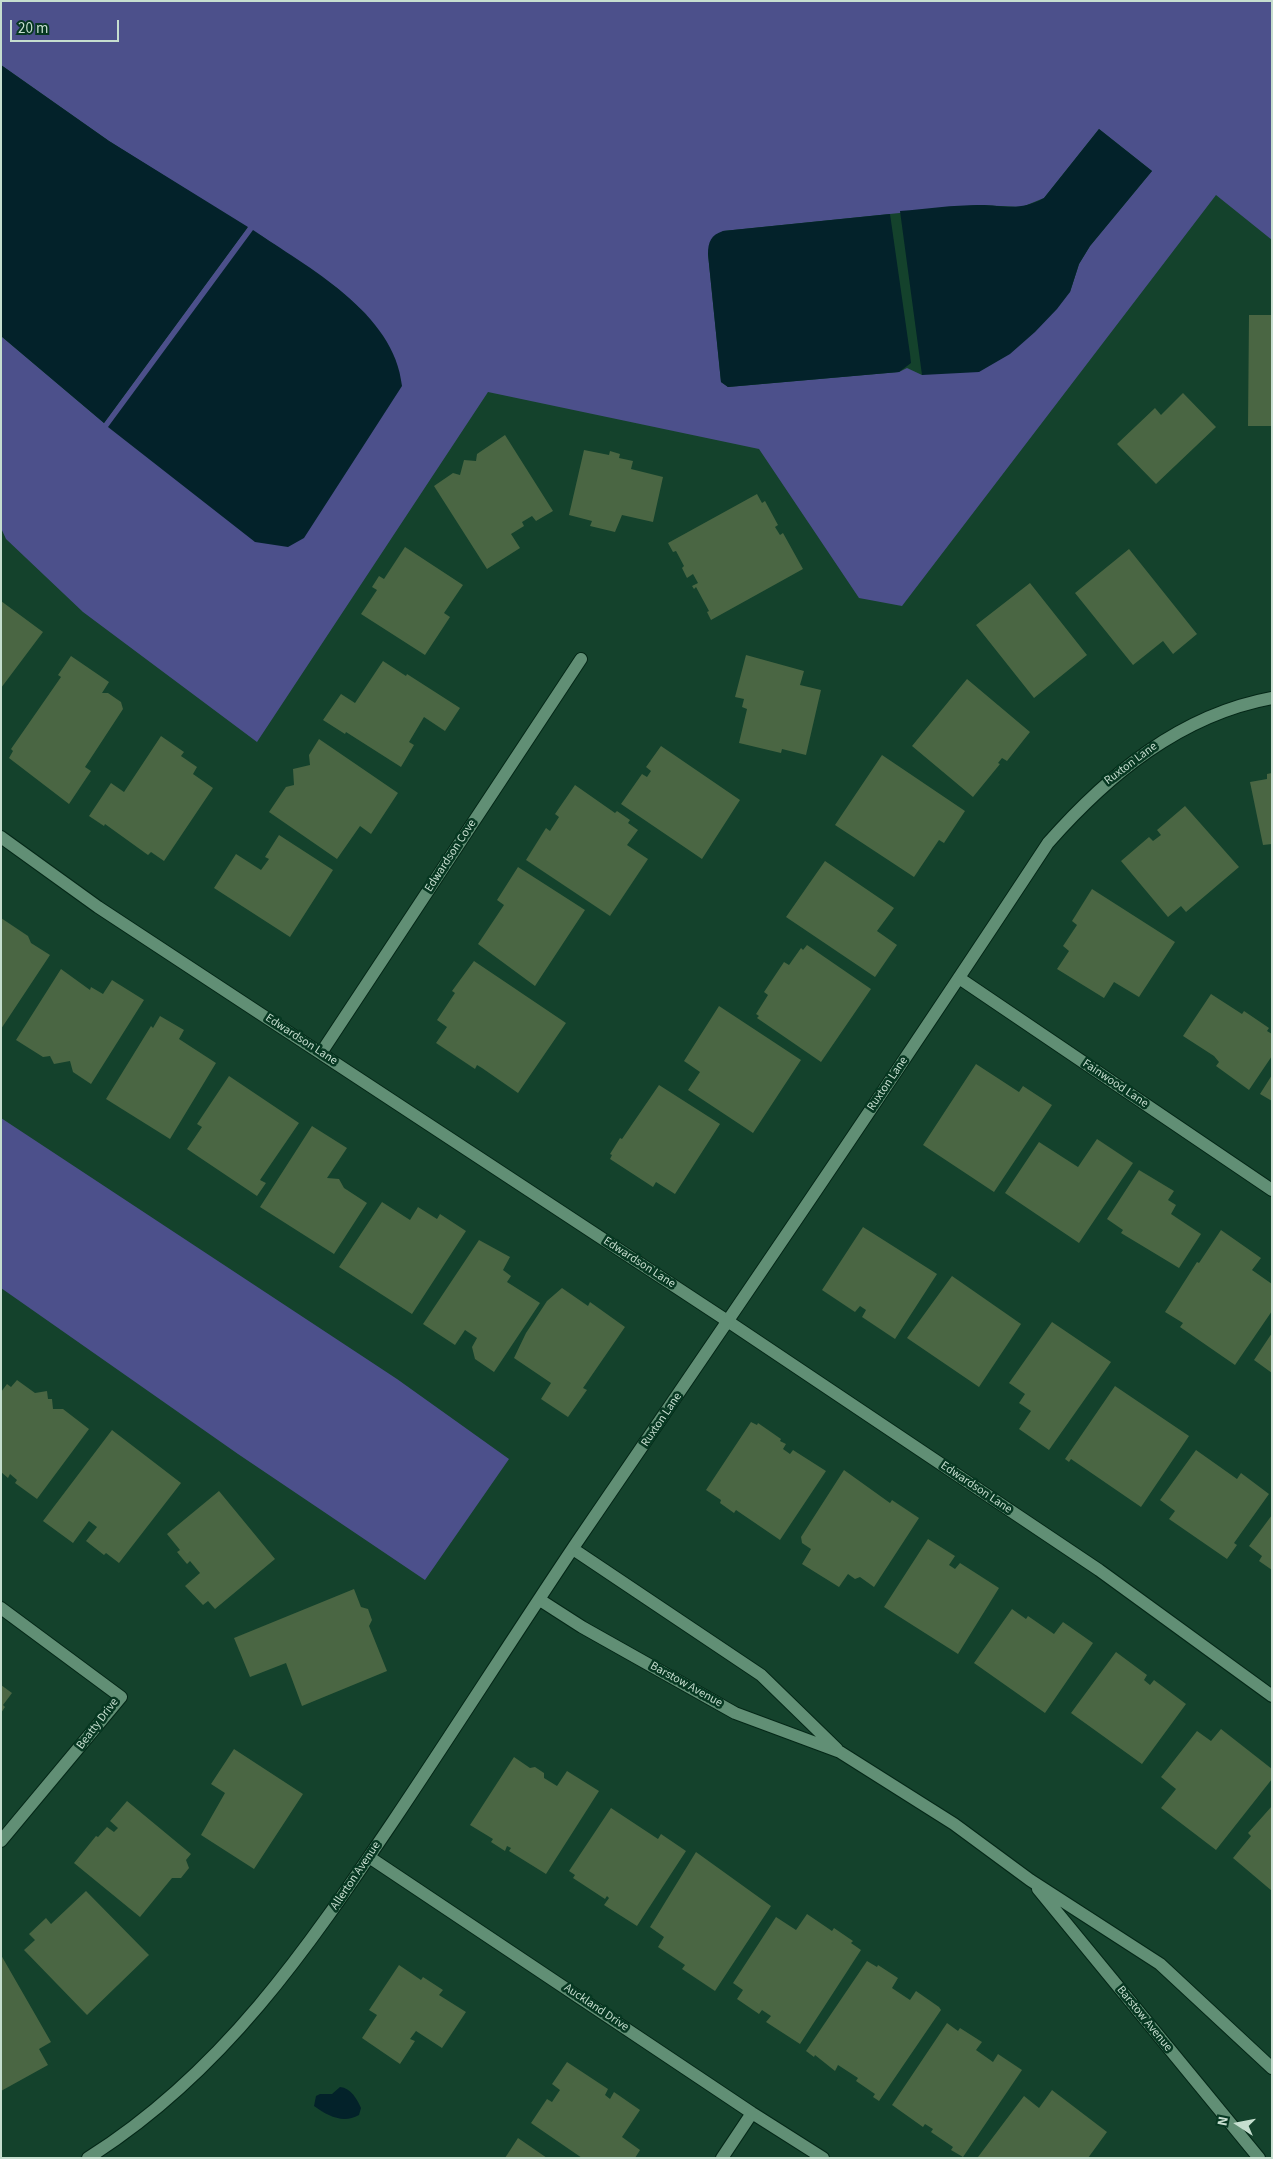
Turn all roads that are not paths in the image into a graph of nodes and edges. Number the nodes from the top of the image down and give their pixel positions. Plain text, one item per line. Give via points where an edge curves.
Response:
1 (581, 659) dead end
2 (1272, 698) edge
3 (1, 837) edge
4 (959, 978) junction
5 (321, 1053) junction
6 (1272, 1190) edge
7 (729, 1322) junction
8 (573, 1549) junction
9 (540, 1600) junction
10 (1, 1608) edge
11 (1272, 1696) edge
12 (840, 1752) junction
13 (1, 1842) edge
14 (369, 1857) junction
15 (1030, 1880) junction
16 (1272, 2068) edge
17 (752, 2112) junction
18 (88, 2158) edge
19 (722, 2158) edge
20 (823, 2158) edge
21 (1259, 2158) edge

1 - 5 street, Edwardson Cove
2 - 4 street, Ruxton Lane via 1192,725 1161,742 1101,786 1048,843
3 - 5 street, Edwardson Lane via 98,907
4 - 6 street, Fainwood Lane
4 - 7 street, Ruxton Lane
5 - 7 street, Edwardson Lane
7 - 8 street, Ruxton Lane
7 - 11 street, Edwardson Lane via 1099,1570
8 - 9 street, Allerton Avenue
8 - 12 street, Barstow Avenue via 762,1675
9 - 12 street, Barstow Avenue via 735,1712
9 - 14 street, Allerton Avenue
10 - 13 street, Beatty Drive via 121,1697
12 - 15 street, Barstow Avenue via 954,1824
14 - 17 street, Auckland Drive
14 - 18 street, Allerton Avenue via 315,1936 258,2009 209,2062 111,2143
15 - 16 street, Barstow Avenue via 1160,1964
15 - 21 street, Barstow Avenue
17 - 19 street
17 - 20 street, Auckland Drive

